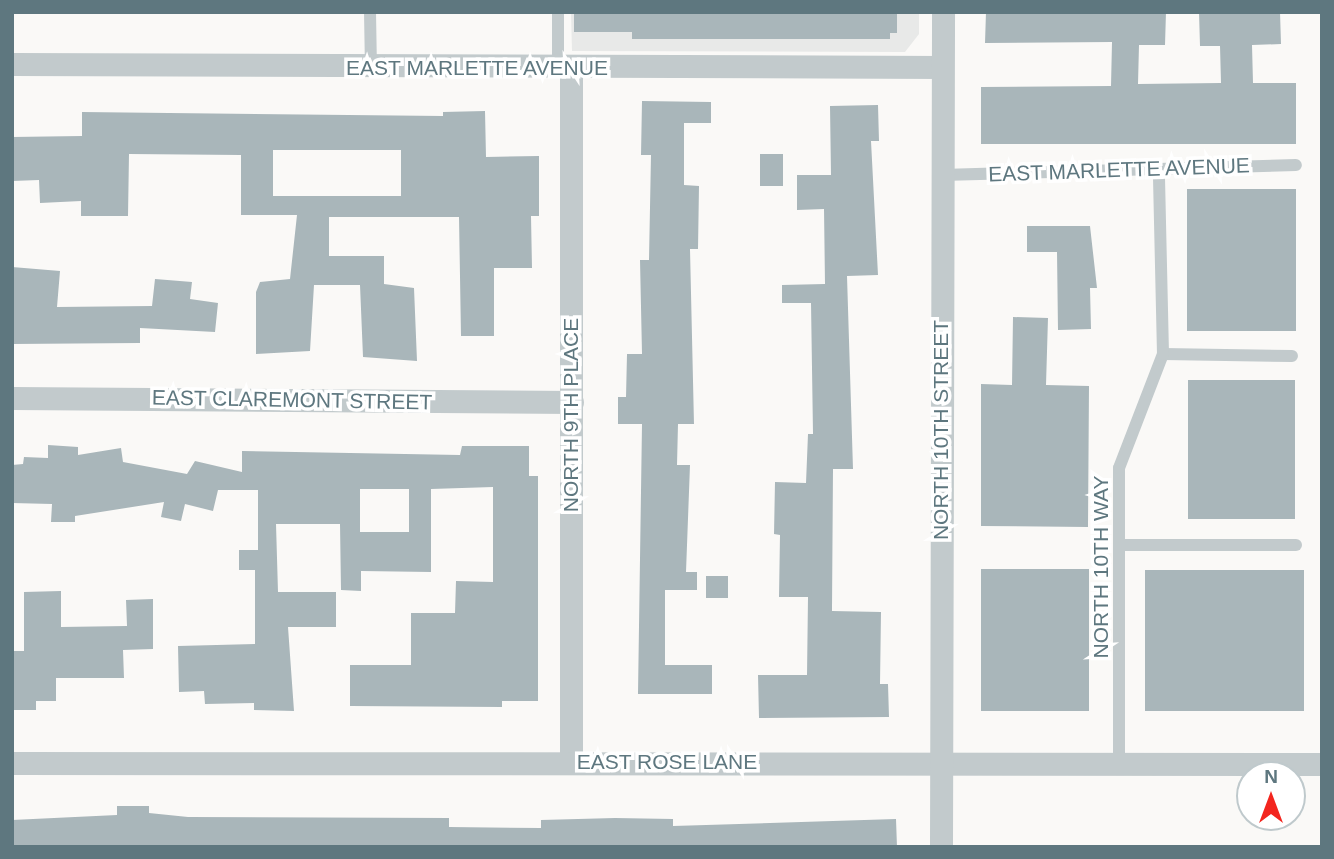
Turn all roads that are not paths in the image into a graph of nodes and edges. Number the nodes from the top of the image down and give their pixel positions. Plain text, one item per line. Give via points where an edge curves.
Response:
1 (370, 12) edge
2 (558, 12) edge
3 (943, 12) edge
4 (12, 64) edge
5 (371, 67) junction
6 (942, 67) junction
7 (564, 68) junction
8 (1296, 165) dead end
9 (1159, 171) junction
10 (942, 175) junction
11 (1163, 354) junction
12 (1292, 356) dead end
13 (12, 398) edge
14 (572, 402) junction
15 (1123, 545) junction
16 (1296, 545) dead end
17 (940, 761) junction
18 (571, 762) junction
19 (1119, 762) junction
20 (12, 763) edge
21 (1322, 764) edge
22 (942, 847) edge

1 - 5 lane
2 - 7 lane
3 - 6 street, NORTH 10TH STREET
4 - 5 street, EAST MARLETTE AVENUE
5 - 7 street, EAST MARLETTE AVENUE
6 - 7 street, EAST MARLETTE AVENUE
6 - 10 street, NORTH 10TH STREET
7 - 14 street, NORTH 9TH PLACE
8 - 9 lane, EAST MARLETTE AVENUE via 1184,165
9 - 10 lane, EAST MARLETTE AVENUE
9 - 11 lane, NORTH 10TH WAY
10 - 17 street, NORTH 10TH STREET
11 - 12 lane
11 - 15 lane, NORTH 10TH WAY via 1119,468
13 - 14 street, EAST CLAREMONT STREET
14 - 18 street, NORTH 9TH PLACE
15 - 16 lane
15 - 19 lane, NORTH 10TH WAY
17 - 18 street, EAST ROSE LANE
17 - 19 street, EAST ROSE LANE
17 - 22 street, NORTH 10TH STREET
18 - 20 street, EAST ROSE LANE
19 - 21 street, EAST ROSE LANE

